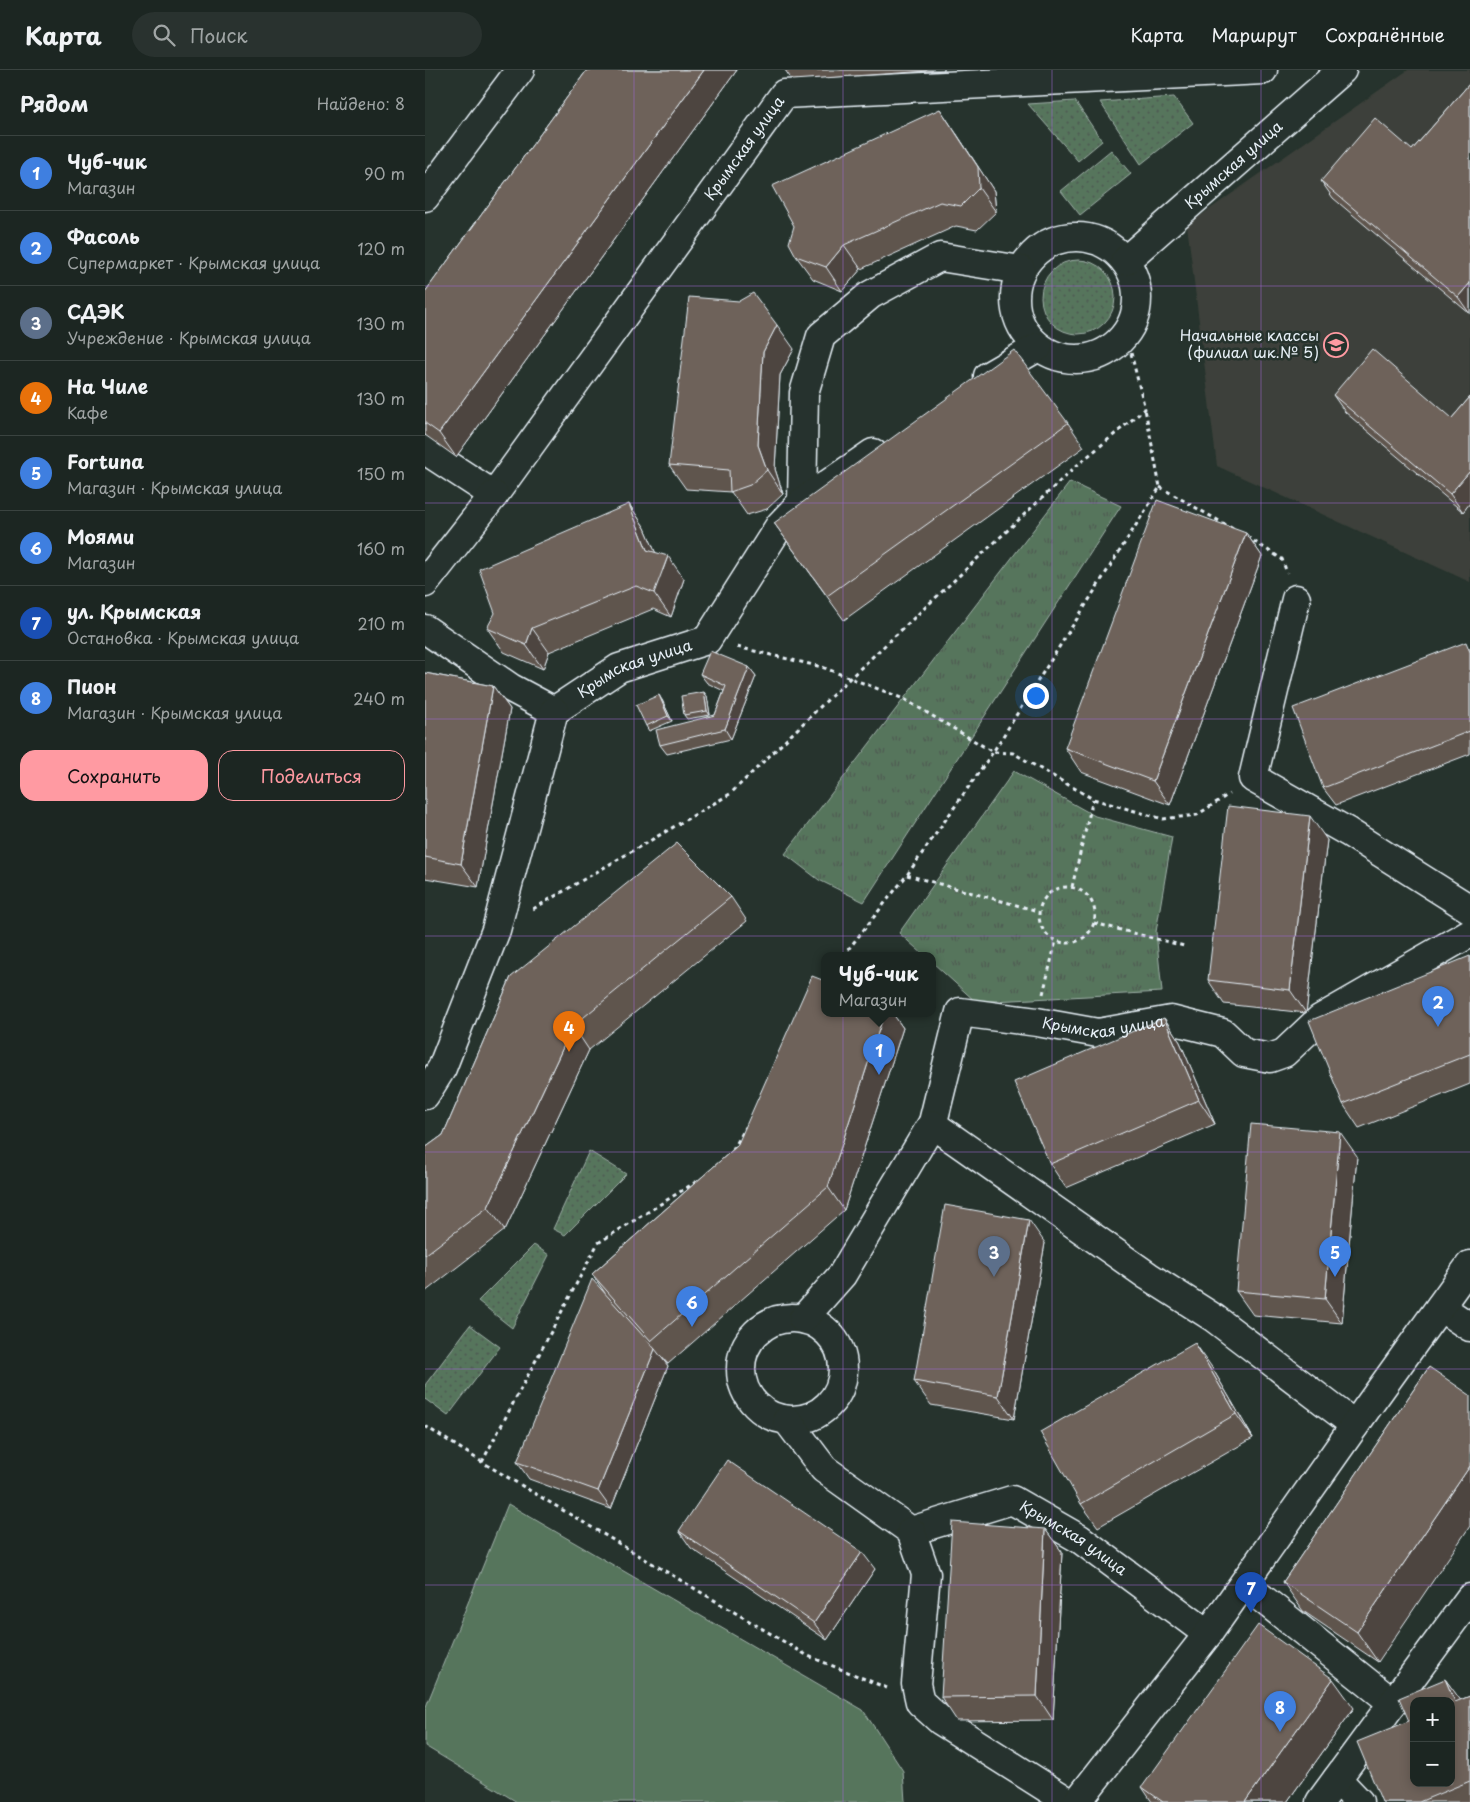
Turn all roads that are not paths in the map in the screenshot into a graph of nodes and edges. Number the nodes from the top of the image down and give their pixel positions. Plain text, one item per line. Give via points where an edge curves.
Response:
1 (519, 70) edge
2 (1263, 70) edge
3 (1342, 70) edge
4 (425, 197) edge
5 (1125, 261) junction
6 (1021, 270) junction
7 (1038, 346) junction
8 (966, 390) edge
9 (892, 440) edge
10 (425, 450) edge
11 (494, 495) junction
12 (802, 502) junction
13 (425, 583) edge
14 (1296, 599) road end
15 (425, 629) edge
16 (553, 711) junction
17 (1468, 904) edge
18 (1470, 934) edge
19 (425, 1095) edge
20 (934, 1118) dead end
21 (1470, 1265) edge
22 (1440, 1307) junction
23 (803, 1318) junction
24 (1470, 1327) edge
25 (787, 1420) junction
26 (1355, 1425) junction
27 (911, 1531) junction
28 (1244, 1584) junction
29 (1470, 1598) edge
30 (1208, 1634) junction
31 (1393, 1703) junction
32 (1337, 1779) junction
33 (1069, 1802) edge
34 (1077, 1802) edge
35 (1320, 1802) edge
36 (1359, 1802) edge

1 - 4 street
2 - 11 street, Крымская улица via 784,94
3 - 5 street, Крымская улица
5 - 6 street via 1111,248 1092,239 1071,237 1051,242 1033,254
5 - 7 street via 1134,278 1135,316 1113,347 1096,356 1077,360 1056,356
6 - 7 street via 1015,291 1015,312 1024,330
6 - 12 street via 940,257 870,295 821,336 804,393
7 - 8 street
9 - 12 street, Крымская улица
10 - 11 street
11 - 13 street, Крымская улица
12 - 16 street, Крымская улица via 780,525 707,640 619,668
14 - 17 street via 1253,778
15 - 16 street via 511,688
16 - 19 street via 496,930 442,1068
18 - 20 street, Крымская улица via 1320,1020 1284,1053 1270,1058 1244,1053 1223,1033 1171,1020 1098,1033 960,1012
21 - 22 street
22 - 24 street
22 - 26 street
23 - 25 street via 819,1324 832,1336 841,1351 844,1368 841,1385 833,1401 804,1419
23 - 25 street via 770,1322 756,1332 741,1361 741,1378 746,1393 757,1407 771,1416
23 - 26 street via 842,1275 932,1124 1214,1318
25 - 27 street via 824,1469
26 - 28 street
27 - 30 street, Крымская улица via 1012,1500 1080,1539
27 - 33 street via 926,1574 916,1684 920,1702 941,1721
28 - 30 street
28 - 31 street
29 - 31 street
30 - 34 street
31 - 32 street
32 - 35 street
32 - 36 street

